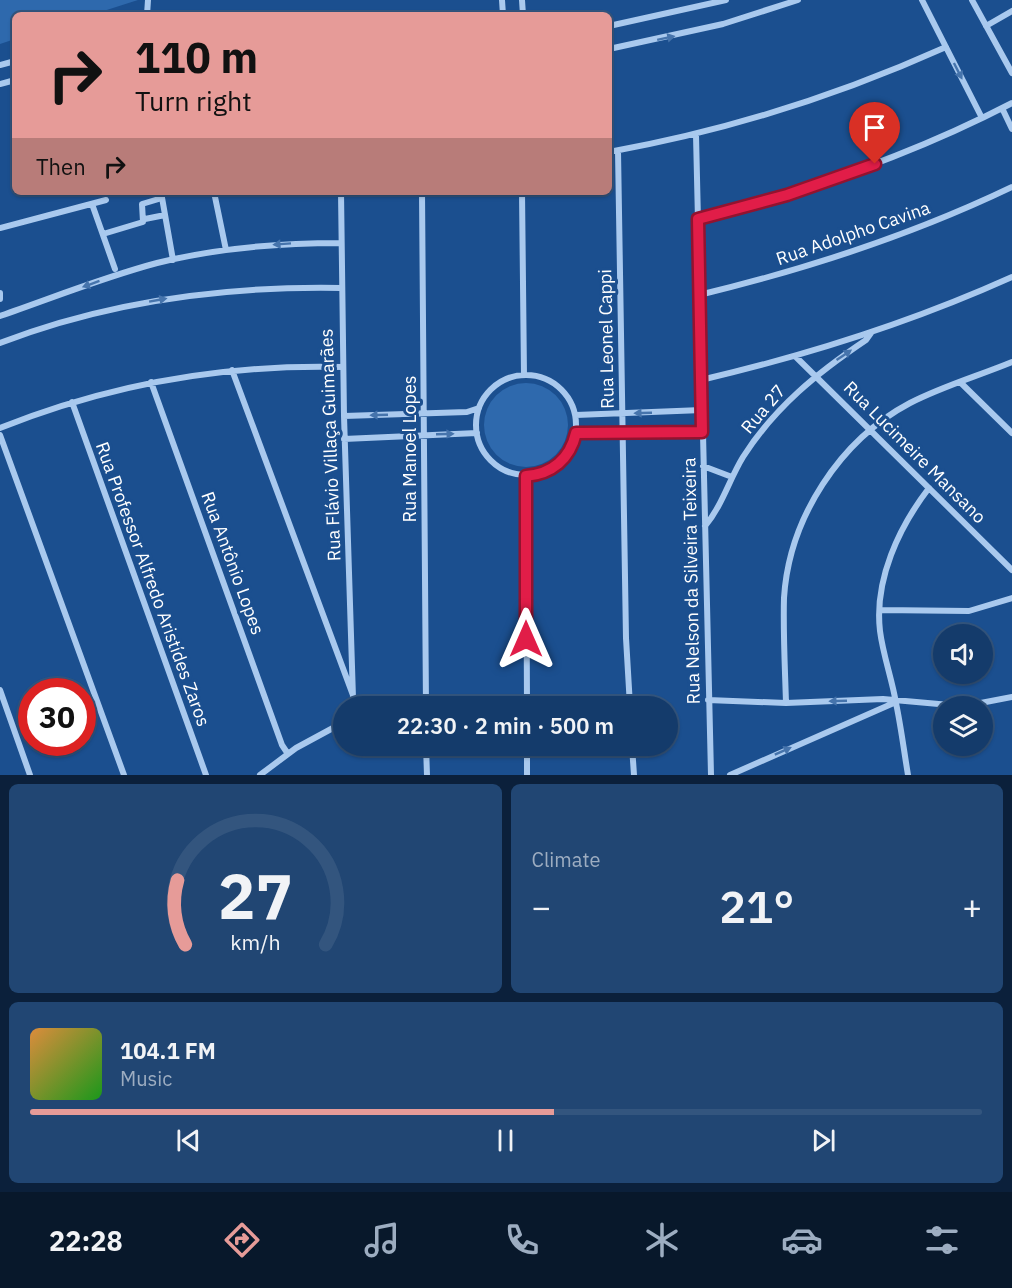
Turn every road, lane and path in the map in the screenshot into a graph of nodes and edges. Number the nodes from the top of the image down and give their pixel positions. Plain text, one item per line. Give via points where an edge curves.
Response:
1 (726, 0) edge
2 (798, 0) edge
3 (922, 0) edge
4 (972, 0) edge
5 (1012, 11) edge
6 (612, 25) edge
7 (986, 26) junction
8 (946, 47) junction
9 (612, 48) edge
10 (1012, 73) edge
11 (1012, 103) edge
12 (1002, 108) junction
13 (982, 118) junction
14 (1012, 129) edge
15 (696, 135) junction
16 (618, 150) junction
17 (612, 151) edge
18 (1012, 188) edge
19 (162, 195) edge
20 (215, 195) edge
21 (341, 195) edge
22 (422, 195) edge
23 (522, 195) edge
24 (106, 200) dead end
25 (92, 204) junction
26 (165, 216) junction
27 (145, 219) junction
28 (698, 219) junction
29 (0, 228) edge
30 (103, 234) junction
31 (340, 243) junction
32 (226, 250) junction
33 (173, 260) junction
34 (115, 269) dead end
35 (1012, 277) edge
36 (341, 288) junction
37 (0, 293) edge
38 (699, 295) junction
39 (0, 299) edge
40 (0, 316) edge
41 (871, 333) junction
42 (0, 343) edge
43 (796, 357) junction
44 (1012, 363) edge
45 (343, 367) junction
46 (232, 370) junction
47 (524, 375) junction
48 (815, 375) junction
49 (701, 380) junction
50 (152, 382) junction
51 (960, 382) junction
52 (72, 402) junction
53 (479, 408) junction
54 (702, 410) junction
55 (424, 413) junction
56 (622, 413) junction
57 (576, 415) junction
58 (344, 416) junction
59 (0, 429) edge
60 (871, 430) junction
61 (623, 432) junction
62 (702, 432) junction
63 (477, 433) junction
64 (576, 433) junction
65 (1012, 433) edge
66 (0, 435) edge
67 (424, 435) junction
68 (344, 438) junction
69 (703, 466) junction
70 (526, 476) junction
71 (732, 477) junction
72 (929, 488) junction
73 (705, 526) junction
74 (1012, 570) edge
75 (1012, 598) edge
76 (880, 610) junction
77 (0, 690) edge
78 (352, 696) edge
79 (353, 696) edge
80 (426, 696) edge
81 (527, 696) edge
82 (629, 696) edge
83 (1012, 697) edge
84 (708, 700) junction
85 (993, 700) edge
86 (896, 702) junction
87 (786, 703) junction
88 (933, 704) edge
89 (333, 728) edge
90 (288, 754) junction
91 (425, 756) edge
92 (527, 756) edge
93 (633, 756) edge
94 (30, 775) edge
95 (124, 775) edge
96 (206, 775) edge
97 (260, 775) edge
98 (424, 775) edge
99 (527, 775) edge
100 (634, 775) edge
101 (711, 775) edge
102 (730, 775) edge
103 (908, 775) edge

1 - 6 street
9 -> 2 street via 723,24
3 - 8 street
4 - 7 street
5 - 7 street
7 - 10 street
8 -> 13 street
8 - 15 street via 824,97
11 - 12 street
12 - 13 street
12 - 14 street
13 - 28 street via 831,180
15 - 16 street
15 - 28 street, Rua Nelson da Silveira Teixeira
16 - 17 street
16 - 56 street, Rua Leonel Cappi
18 - 38 street, Rua Adolpho Cavina via 871,246
19 - 26 street
19 - 27 street via 142,204
20 - 32 street
21 - 31 street, Rua Flávio Villaça Guimarães
22 - 55 street, Rua Manoel Lopes
23 - 47 street
24 - 25 street
25 - 29 street
25 - 30 street
26 - 27 street
26 - 33 street
27 - 30 street via 140,224
28 - 38 street, Rua Nelson da Silveira Teixeira
30 - 34 street
31 -> 32 street
31 - 36 street, Rua Flávio Villaça Guimarães
32 - 33 street
33 -> 40 street
35 - 41 street
42 -> 36 street via 71,319 175,297 274,288
36 - 45 street, Rua Flávio Villaça Guimarães
37 - 39 street
38 - 49 street, Rua Nelson da Silveira Teixeira
41 - 43 street
48 -> 41 street, Rua 27
43 - 48 street, Rua Lucimeire Mansano
43 - 49 street
44 - 51 street
45 - 46 street
45 - 58 street, Rua Flávio Villaça Guimarães
46 - 50 street
46 - 78 street
47 - 53 street via 500,382
47 - 57 street via 541,377 557,385 569,398
48 - 60 street, Rua Lucimeire Mansano
48 - 71 street, Rua 27 via 766,425
49 - 54 street, Rua Nelson da Silveira Teixeira
50 - 52 street
50 - 90 street, Rua Antônio Lopes
51 - 60 street via 908,404
51 - 65 street
52 - 59 street
52 - 96 street, Rua Professor Alfredo Aristídes Zaros
53 - 55 street
53 - 63 street
54 -> 56 street
54 - 62 street, Rua Nelson da Silveira Teixeira
55 -> 58 street
55 - 67 street, Rua Manoel Lopes
56 - 57 street
56 - 61 street, Rua Leonel Cappi
57 - 64 street
58 - 68 street, Rua Flávio Villaça Guimarães
60 - 72 street, Rua Lucimeire Mansano
60 - 87 street via 826,479 795,544 784,598
61 - 62 street
61 - 64 street
61 - 82 street, Rua Leonel Cappi
62 - 69 street, Rua Nelson da Silveira Teixeira
67 -> 63 street
63 - 70 street via 482,449 493,463
64 - 70 street via 559,464 544,473
66 - 95 street
67 - 68 street
67 - 80 street, Rua Manoel Lopes
68 - 79 street, Rua Flávio Villaça Guimarães
69 - 71 street
69 - 73 street, Rua Nelson da Silveira Teixeira
70 - 81 street
71 - 73 street, Rua 27
72 - 74 street, Rua Lucimeire Mansano
72 - 76 street via 893,549
73 - 84 street, Rua Nelson da Silveira Teixeira
75 - 76 street via 962,611
76 - 86 street via 880,631
77 - 94 street
83 - 85 street
84 - 87 street
84 - 101 street, Rua Nelson da Silveira Teixeira
86 -> 87 street via 883,699
86 - 88 street
102 -> 86 street
86 - 103 street
89 - 90 street
90 - 97 street
91 - 98 street
92 - 99 street
93 - 100 street

